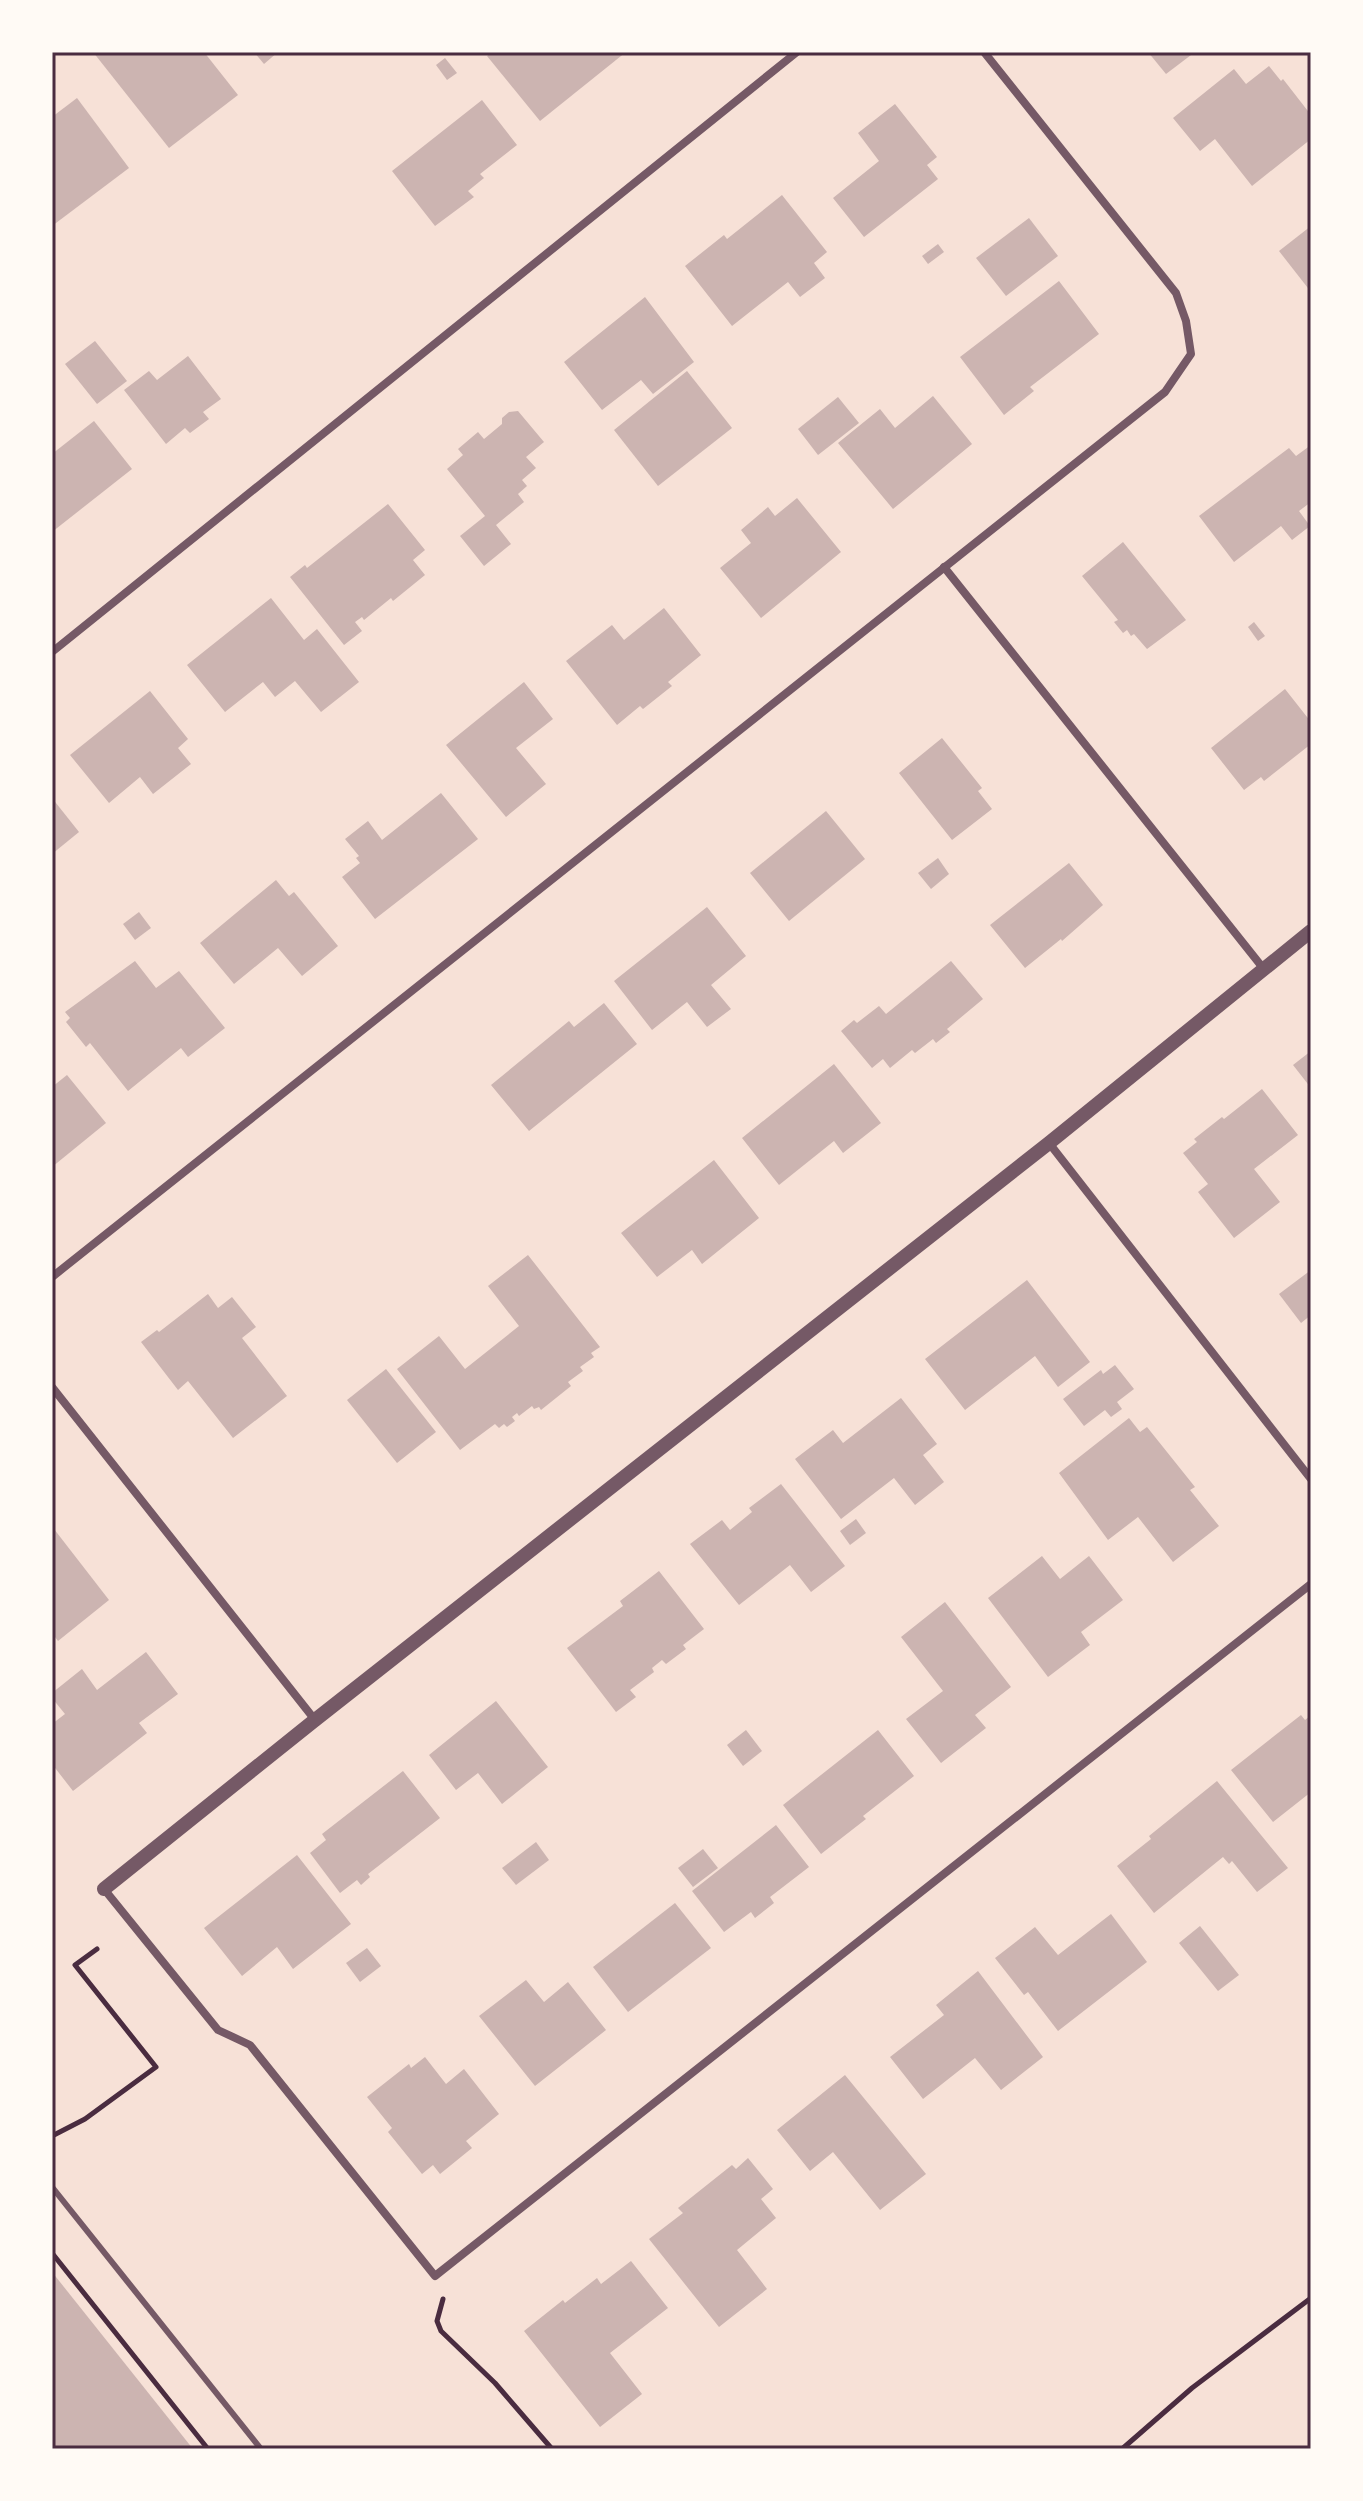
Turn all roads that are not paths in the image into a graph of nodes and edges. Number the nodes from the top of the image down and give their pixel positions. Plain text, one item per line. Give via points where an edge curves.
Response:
1 (797, 52) edge
2 (984, 52) edge
3 (944, 567) junction
4 (52, 652) edge
5 (1311, 931) edge
6 (1263, 968) junction
7 (1049, 1143) junction
8 (52, 1277) edge
9 (52, 1387) edge
10 (1311, 1479) edge
11 (1311, 1584) edge
12 (315, 1720) junction
13 (104, 1889) joint
14 (52, 2187) edge
15 (261, 2449) edge

1 - 4 street
2 - 3 street via 1176,293 1191,354 1165,392
3 - 6 street
3 - 8 street
5 - 6 street
6 - 7 street
7 - 10 street
7 - 12 street
9 - 12 street
11 - 13 street via 435,2276 250,2045 218,2030
12 - 13 street
14 - 15 lane

